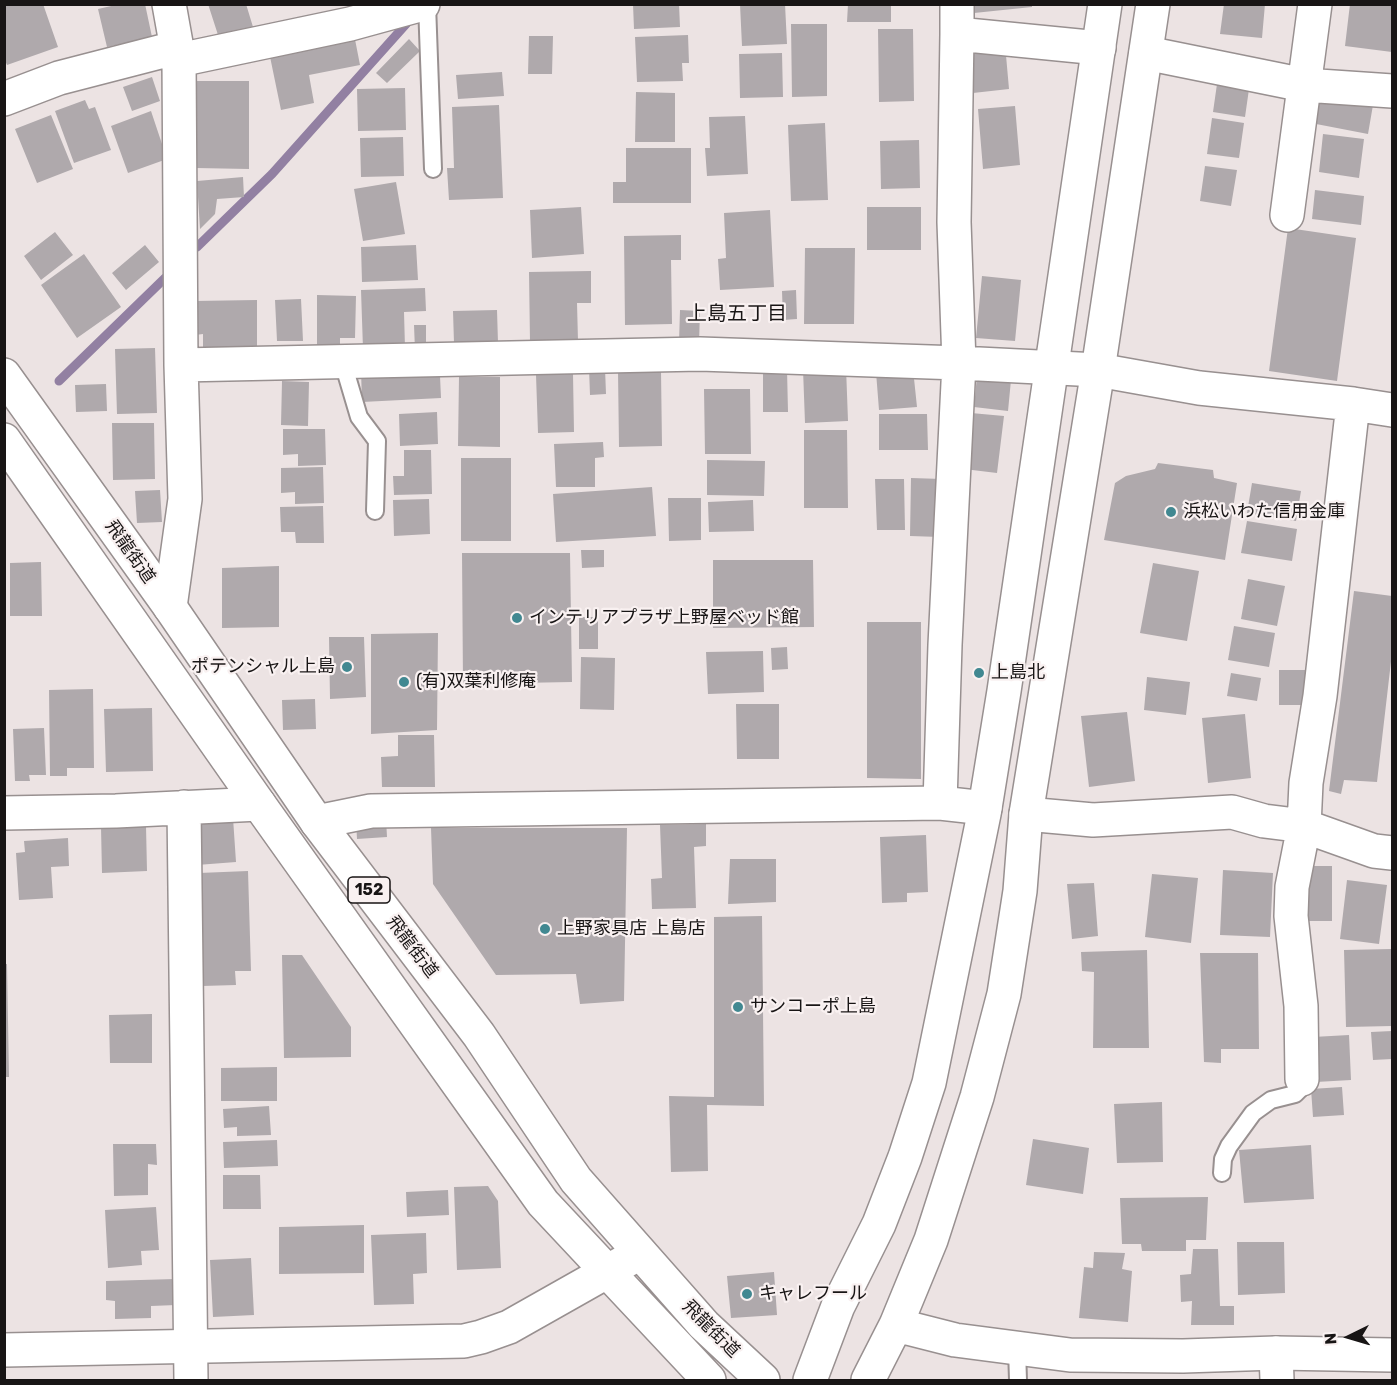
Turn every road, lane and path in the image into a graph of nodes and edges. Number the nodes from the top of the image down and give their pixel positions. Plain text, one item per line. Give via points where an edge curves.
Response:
1 (169, 4) edge
2 (425, 4) edge
3 (1105, 4) edge
4 (1153, 4) edge
5 (1315, 4) edge
6 (957, 19) edge
7 (1099, 48) junction
8 (1146, 53) junction
9 (177, 54) junction
10 (1304, 85) junction
11 (1392, 92) edge
12 (4, 99) edge
13 (433, 169) dead end
14 (1287, 215) dead end
15 (343, 363) junction
16 (959, 363) junction
17 (181, 365) junction
18 (1051, 366) junction
19 (1098, 370) junction
20 (4, 375) edge
21 (1353, 404) junction
22 (1392, 410) edge
23 (4, 440) edge
24 (375, 511) dead end
25 (170, 607) junction
26 (940, 803) junction
27 (259, 804) junction
28 (184, 807) junction
29 (985, 808) junction
30 (4, 813) edge
31 (1026, 814) junction
32 (317, 822) junction
33 (1304, 826) junction
34 (1392, 853) edge
35 (1302, 1079) joint
36 (1222, 1173) dead end
37 (640, 1253) junction
38 (606, 1271) junction
39 (896, 1325) junction
40 (190, 1345) junction
41 (4, 1350) edge
42 (1392, 1355) edge
43 (1017, 1365) edge
44 (1276, 1367) edge
45 (191, 1380) edge
46 (709, 1380) edge
47 (763, 1380) edge
48 (810, 1380) edge
49 (868, 1380) edge

1 - 9 main road
2 - 9 main road via 350,24
2 - 13 lane
3 - 7 main road
4 - 8 main road
5 - 10 main road
6 - 7 main road
6 - 16 main road via 954,222
7 - 18 main road
8 - 10 main road
8 - 19 main road
9 - 12 main road via 59,78
9 - 17 main road
10 - 11 main road
10 - 14 main road
15 - 16 main road via 700,354
15 - 17 main road
15 - 24 lane via 359,417 377,441
16 - 18 main road
16 - 26 main road
17 - 25 main road via 185,499
18 - 19 main road
18 - 29 main road
19 - 21 main road via 1198,388
19 - 31 main road
20 - 25 main road, 飛龍街道 / 152
21 - 22 main road
21 - 33 main road
23 - 27 main road, 飛龍街道 / 152
25 - 32 main road, 飛龍街道 / 152
26 - 29 main road
26 - 32 main road via 371,811
27 - 28 main road
27 - 38 main road, 飛龍街道 / 152 via 543,1203
28 - 30 main road
28 - 40 main road
29 - 48 main road via 929,1083 879,1224 837,1306
31 - 33 main road via 1093,820 1232,812
31 - 39 main road via 1020,891 1001,1006 978,1096 932,1240
32 - 37 main road, 飛龍街道 / 152 via 479,1035 576,1180
33 - 34 main road via 1374,851
33 - 35 main road via 1292,887 1291,916 1301,1006
35 - 36 lane via 1295,1094 1270,1100 1253,1113 1226,1153
37 - 38 main road
37 - 47 main road, 飛龍街道 / 152 via 704,1325
38 - 40 main road via 509,1327 464,1341
38 - 46 main road, 飛龍街道 / 152
39 - 43 main road via 954,1340
39 - 49 main road
40 - 41 main road
40 - 45 main road
42 - 44 main road
43 - 44 main road via 1070,1355 1183,1356

